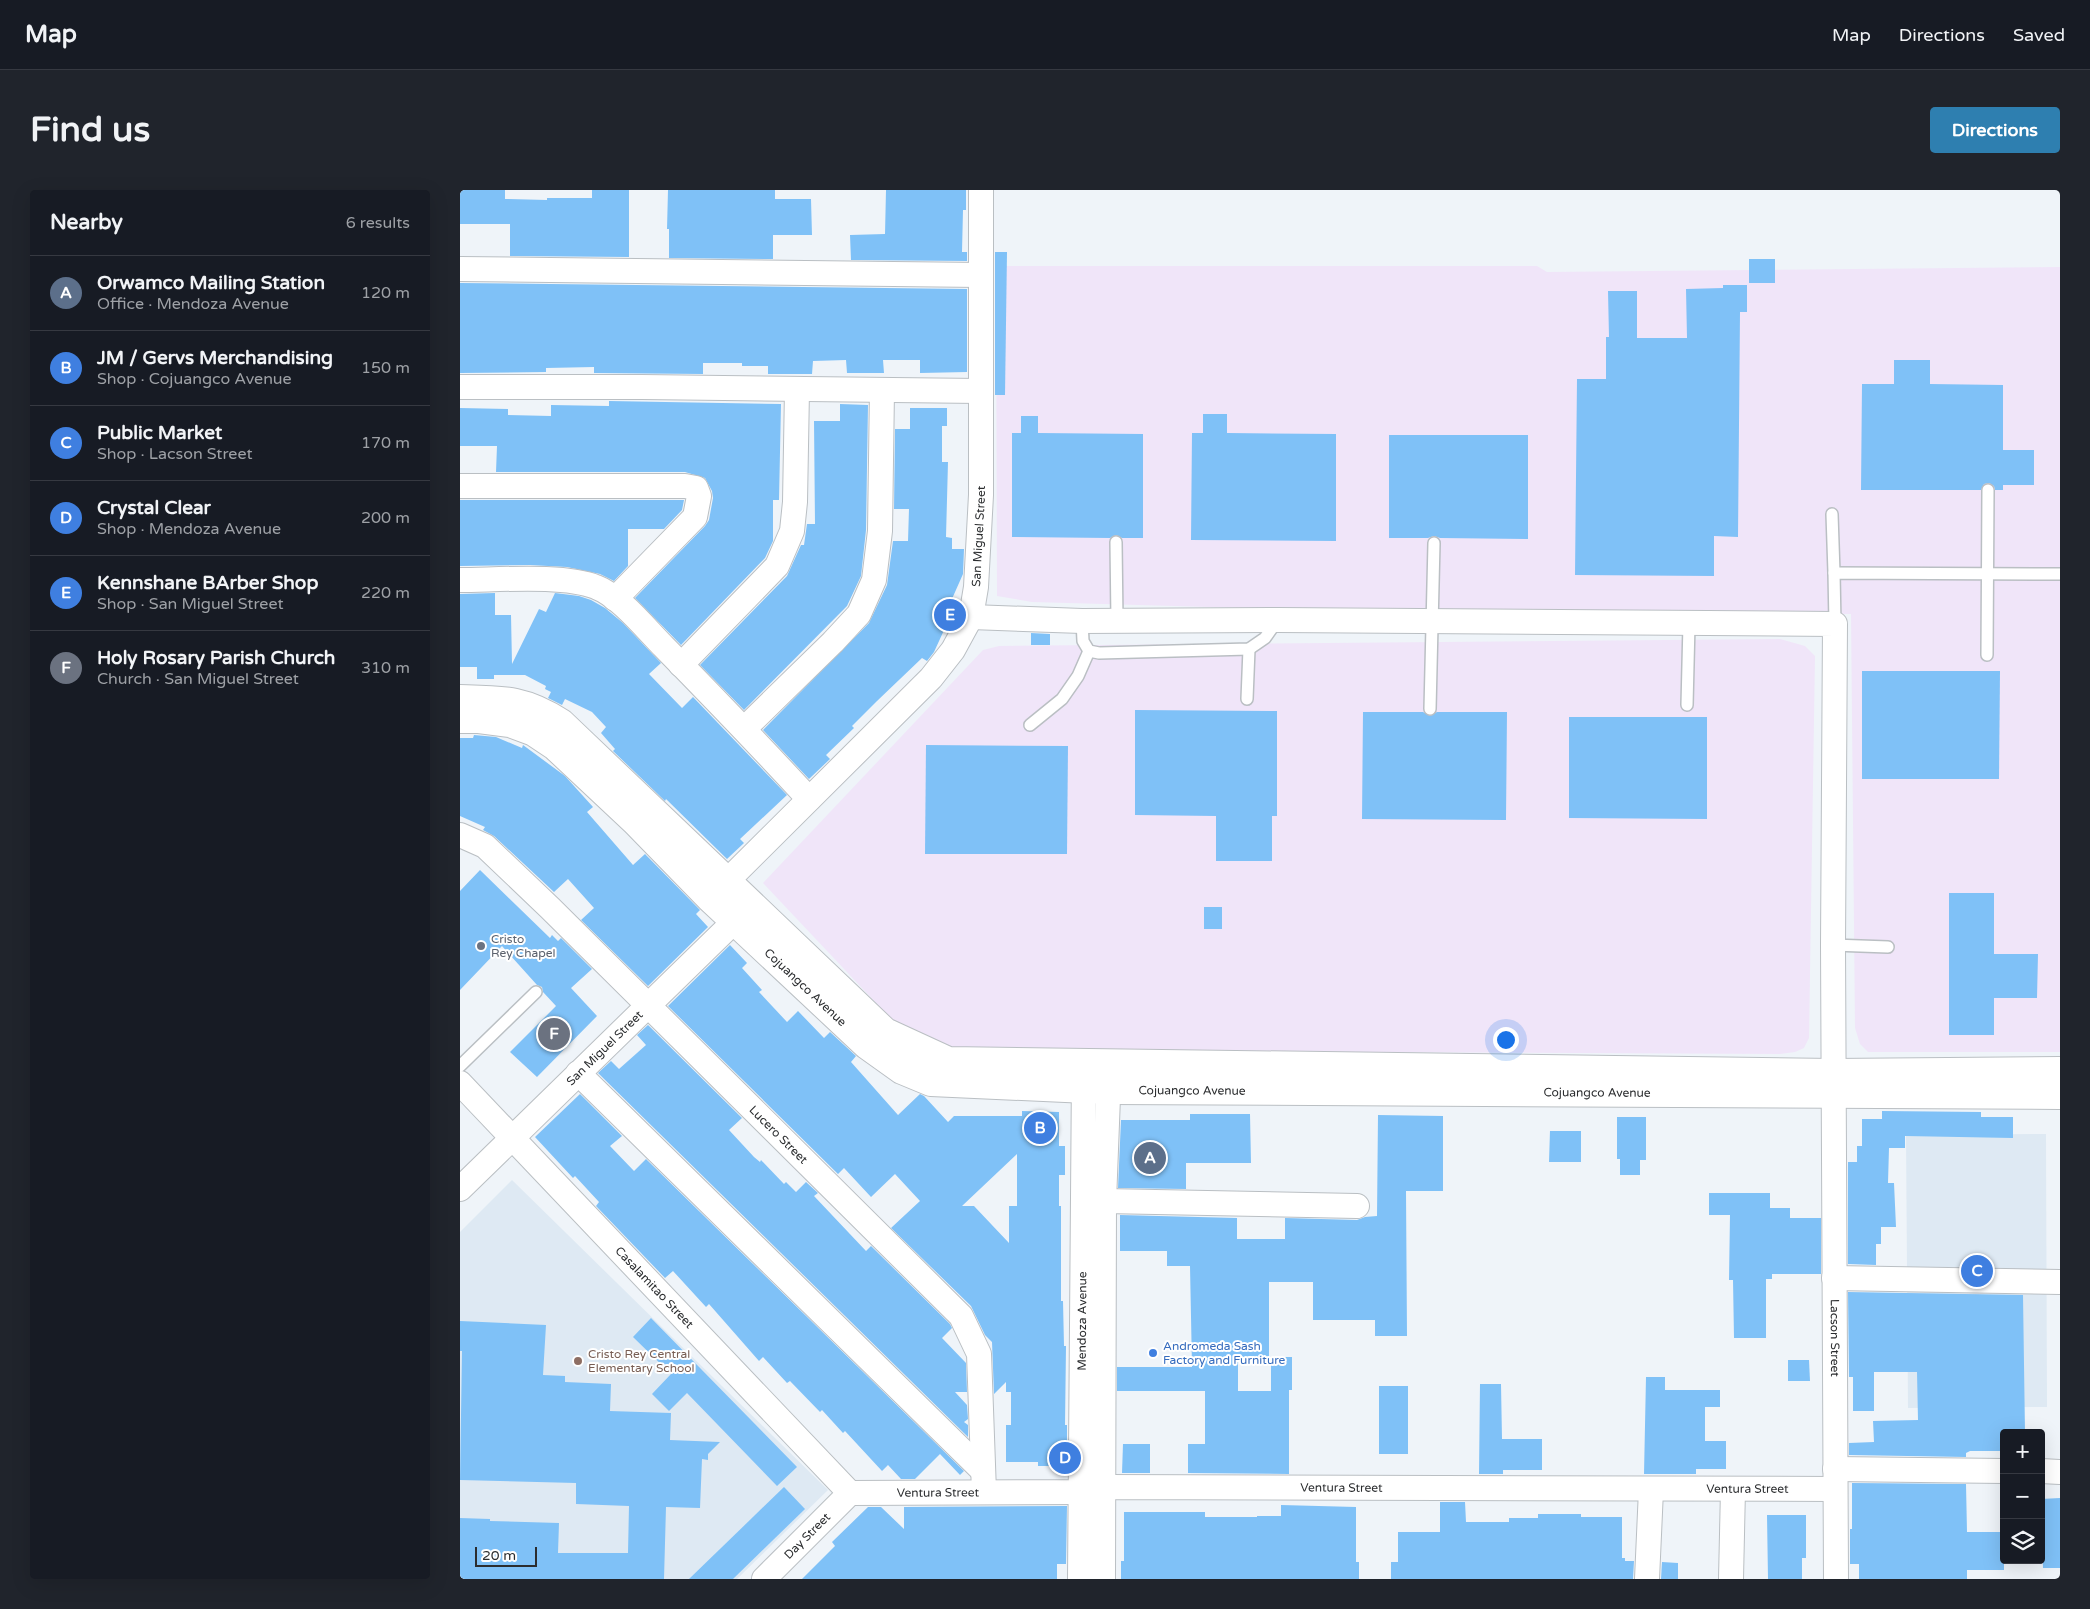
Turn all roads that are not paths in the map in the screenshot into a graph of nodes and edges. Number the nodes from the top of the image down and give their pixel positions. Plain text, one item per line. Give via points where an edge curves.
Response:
1 (981, 190) edge
2 (460, 269) edge
3 (981, 275) junction
4 (460, 387) edge
5 (797, 390) junction
6 (882, 390) junction
7 (980, 391) junction
8 (460, 486) edge
9 (1988, 490) dead end
10 (1832, 514) dead end
11 (1116, 542) dead end
12 (1434, 543) dead end
13 (1834, 573) junction
14 (1988, 574) junction
15 (2060, 574) edge
16 (460, 580) edge
17 (615, 599) junction
18 (971, 617) junction
19 (1278, 620) junction
20 (1082, 621) junction
21 (1117, 621) junction
22 (1431, 622) junction
23 (1688, 624) junction
24 (1835, 624) junction
25 (1249, 649) junction
26 (1089, 651) junction
27 (1987, 655) dead end
28 (681, 665) junction
29 (460, 699) edge
30 (1247, 699) dead end
31 (1687, 705) dead end
32 (1430, 709) dead end
33 (460, 719) edge
34 (1030, 725) dead end
35 (744, 729) junction
36 (809, 799) junction
37 (460, 835) edge
38 (718, 890) junction
39 (742, 913) junction
40 (1833, 945) junction
41 (1888, 947) dead end
42 (536, 992) dead end
43 (648, 1004) junction
44 (460, 1066) edge
45 (2060, 1071) edge
46 (578, 1073) junction
47 (1096, 1077) junction
48 (460, 1083) edge
49 (1833, 1084) junction
50 (2060, 1095) edge
51 (512, 1138) junction
52 (460, 1189) edge
53 (1104, 1201) junction
54 (1357, 1206) dead end
55 (1834, 1278) junction
56 (2060, 1282) edge
57 (2000, 1471) edge
58 (2045, 1471) edge
59 (2060, 1472) edge
60 (1835, 1479) junction
61 (983, 1481) junction
62 (1104, 1487) junction
63 (1733, 1489) junction
64 (1651, 1490) junction
65 (1080, 1492) junction
66 (850, 1493) junction
67 (764, 1579) edge
68 (1080, 1579) edge
69 (1103, 1579) edge
70 (1646, 1579) edge
71 (1732, 1579) edge
72 (1836, 1579) edge

1 - 3 street, San Miguel Street
2 - 3 street
3 - 7 street, San Miguel Street
4 - 5 street
5 - 6 street
5 - 28 street via 792,531 777,566
6 - 7 street
6 - 35 street via 880,531 874,580 859,614
7 - 18 street, San Miguel Street via 981,495 976,587
8 - 17 street via 696,488 699,496 695,517
9 - 14 lane
10 - 13 lane
11 - 21 lane
12 - 22 lane
13 - 14 lane
13 - 24 lane
14 - 15 lane
14 - 27 lane
16 - 17 street via 576,582 597,587
17 - 28 street
18 - 20 street
18 - 36 street, San Miguel Street via 953,650 931,678
19 - 21 street
19 - 22 street
19 - 25 lane via 1265,638
20 - 21 street
20 - 26 lane via 1083,641
22 - 23 street
22 - 32 lane
23 - 24 street
23 - 31 lane
24 - 40 street, Lacson Street
25 - 26 lane
25 - 30 lane
26 - 34 lane via 1078,676 1062,699
28 - 35 street
29 - 38 main road, Cojuangco Avenue via 516,702 542,711 561,723 622,780
33 - 38 main road, Cojuangco Avenue via 510,723 534,732 555,746 635,821
35 - 36 street
36 - 38 street, San Miguel Street
37 - 43 street, Lucero Street via 485,846
38 - 39 main road, Cojuangco Avenue
39 - 43 street, San Miguel Street
39 - 47 main road, Cojuangco Avenue via 885,1032 948,1061
40 - 41 lane
40 - 49 street, Lacson Street
42 - 44 lane
43 - 46 street, San Miguel Street
43 - 61 street, Lucero Street via 961,1316 980,1354
45 - 49 main road, Cojuangco Avenue
46 - 51 street, San Miguel Street
46 - 61 street
47 - 49 main road, Cojuangco Avenue
47 - 53 street, Mendoza Avenue
47 - 65 street, Mendoza Avenue
48 - 51 street, Casalamitao Street
49 - 50 main road, Cojuangco Avenue
49 - 55 street, Lacson Street
51 - 52 street, San Miguel Street
51 - 66 street, Casalamitao Street
53 - 54 street
53 - 62 street, Mendoza Avenue
55 - 56 street
55 - 60 street, Lacson Street
57 - 60 street, Ventura Street
58 - 59 street
60 - 63 street, Ventura Street
60 - 72 street, Lacson Street
61 - 65 street, Ventura Street
61 - 66 street, Ventura Street
62 - 64 street, Ventura Street
62 - 65 street, Ventura Street
62 - 69 street, Mendoza Avenue
63 - 64 street, Ventura Street
63 - 71 street
64 - 70 street
65 - 68 street, Mendoza Avenue
66 - 67 street, Day Street

